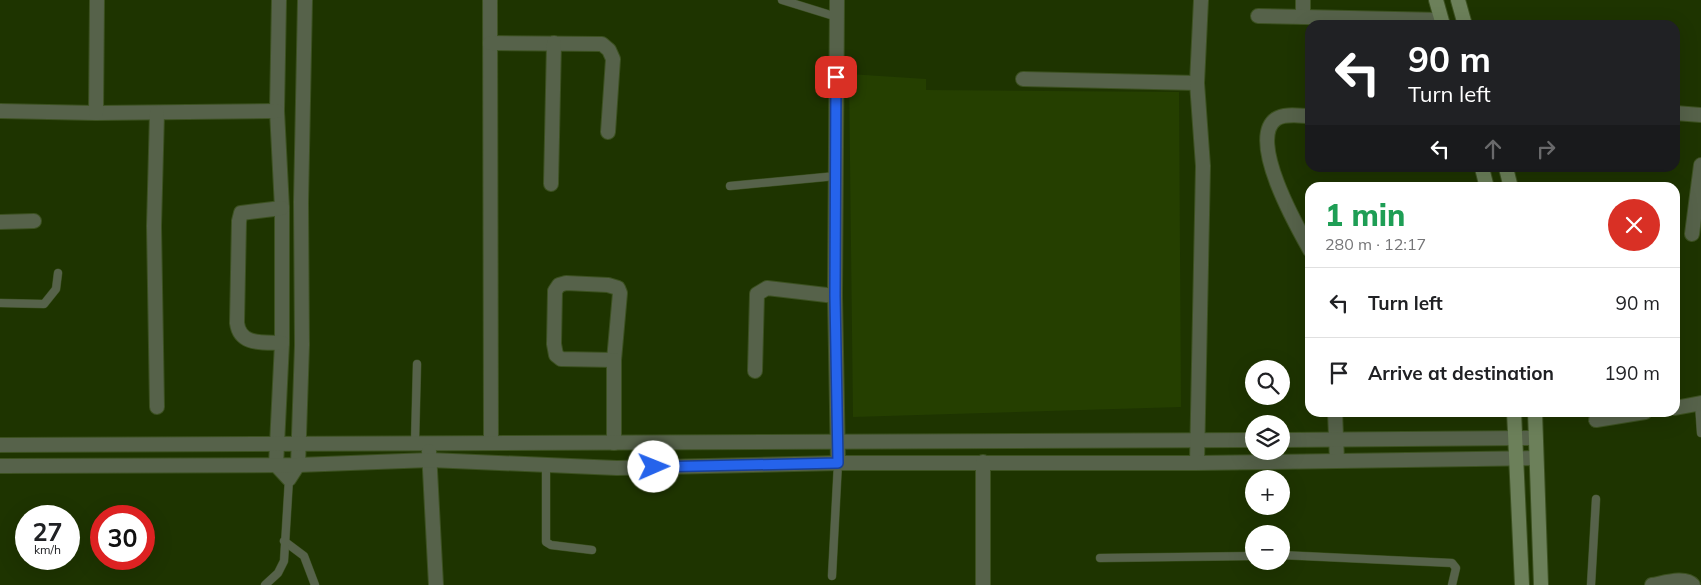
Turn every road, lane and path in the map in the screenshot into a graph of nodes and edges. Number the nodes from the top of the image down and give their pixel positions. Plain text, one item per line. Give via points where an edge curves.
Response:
1 (97, 0) edge
2 (279, 0) edge
3 (304, 0) edge
4 (490, 0) edge
5 (782, 0) edge
6 (837, 0) edge
7 (1201, 0) edge
8 (1303, 0) edge
9 (1436, 0) edge
10 (1458, 0) edge
11 (1258, 16) dead end
12 (837, 17) junction
13 (1303, 17) junction
14 (1386, 20) edge
15 (1441, 20) edge
16 (1464, 20) edge
17 (490, 42) junction
18 (554, 43) junction
19 (1023, 79) dead end
20 (1198, 83) junction
21 (0, 111) edge
22 (277, 111) junction
23 (96, 113) junction
24 (157, 113) junction
25 (1680, 113) edge
26 (1701, 115) edge
27 (1305, 116) edge
28 (608, 132) dead end
29 (1701, 165) edge
30 (836, 176) junction
31 (551, 184) dead end
32 (730, 186) dead end
33 (282, 208) junction
34 (34, 221) dead end
35 (0, 222) edge
36 (1692, 234) dead end
37 (1305, 241) edge
38 (58, 273) dead end
39 (835, 296) junction
40 (0, 303) edge
41 (282, 343) junction
42 (614, 360) junction
43 (417, 364) dead end
44 (755, 371) dead end
45 (1700, 403) edge
46 (156, 407) dead end
47 (1680, 407) edge
48 (1335, 417) edge
49 (1514, 417) edge
50 (1534, 417) edge
51 (1614, 417) edge
52 (1596, 420) dead end
53 (1701, 433) edge
54 (1535, 438) junction
55 (1516, 439) junction
56 (1196, 440) junction
57 (1245, 440) edge
58 (1290, 440) edge
59 (1336, 440) junction
60 (422, 442) junction
61 (614, 442) junction
62 (836, 442) junction
63 (491, 443) junction
64 (276, 444) junction
65 (297, 444) junction
66 (0, 445) edge
67 (1536, 458) junction
68 (1518, 459) junction
69 (430, 460) junction
70 (1336, 461) junction
71 (983, 462) junction
72 (838, 463) junction
73 (1197, 463) junction
74 (546, 464) junction
75 (276, 465) junction
76 (298, 465) junction
77 (0, 466) edge
78 (288, 479) junction
79 (1596, 499) dead end
80 (284, 541) junction
81 (592, 550) dead end
82 (1290, 555) edge
83 (1245, 556) edge
84 (1100, 558) dead end
85 (832, 576) dead end
86 (264, 585) edge
87 (314, 585) edge
88 (436, 585) edge
89 (983, 585) edge
90 (1452, 585) edge
91 (1522, 585) edge
92 (1541, 585) edge
93 (1591, 585) edge
94 (1652, 585) edge
95 (1694, 585) edge

1 - 23 street
2 - 22 street
3 - 65 street via 302,345
4 - 17 street
5 - 12 lane
6 - 12 street
7 - 20 street
8 - 13 street
9 - 15 main road
10 - 16 main road
11 - 13 street
12 - 30 street
13 - 14 street
17 - 18 street
17 - 63 street
18 - 28 street via 602,44 609,50 613,59
18 - 31 street
19 - 20 street
20 - 56 street via 1203,166
21 - 23 street
22 - 24 street
22 - 33 street
23 - 24 street
24 - 46 street via 154,226
25 - 26 street
27 - 37 street via 1277,118 1269,126 1266,136 1280,196
29 - 36 street
30 - 32 lane
30 - 39 street
33 - 41 street
33 - 41 street via 241,213 237,323 244,339
34 - 35 street
38 - 40 lane via 56,289 44,304
39 - 44 street via 767,288 757,294
39 - 62 street
41 - 64 street
42 - 42 street via 618,288 566,282 560,285 555,291 556,355 561,358
42 - 61 street
43 - 60 lane
45 - 47 street
45 - 53 lane
48 - 59 street
49 - 55 main road
50 - 54 main road
51 - 52 street
54 - 55 street
54 - 67 main road
55 - 59 street
55 - 68 main road
56 - 57 street
56 - 62 street
56 - 73 street
58 - 59 street
59 - 70 street
60 - 63 street
60 - 65 street
60 - 69 street
61 - 62 street
61 - 63 street
62 - 72 street
64 - 65 street
64 - 66 street
64 - 75 street
65 - 76 street
67 - 68 street
67 - 92 main road
68 - 70 street
68 - 91 main road
69 - 74 street
69 - 76 street
69 - 88 street
70 - 73 street
71 - 72 street
71 - 73 street
71 - 89 street
72 - 74 street via 617,468
72 - 85 lane
74 - 81 lane via 546,542
75 - 76 street
75 - 77 street
75 - 78 street
76 - 78 street
78 - 80 lane
79 - 93 lane
80 - 86 lane via 284,561 278,573
80 - 87 lane via 304,556
82 - 90 lane via 1452,563 1456,568
83 - 84 lane
94 - 95 street via 1684,581

